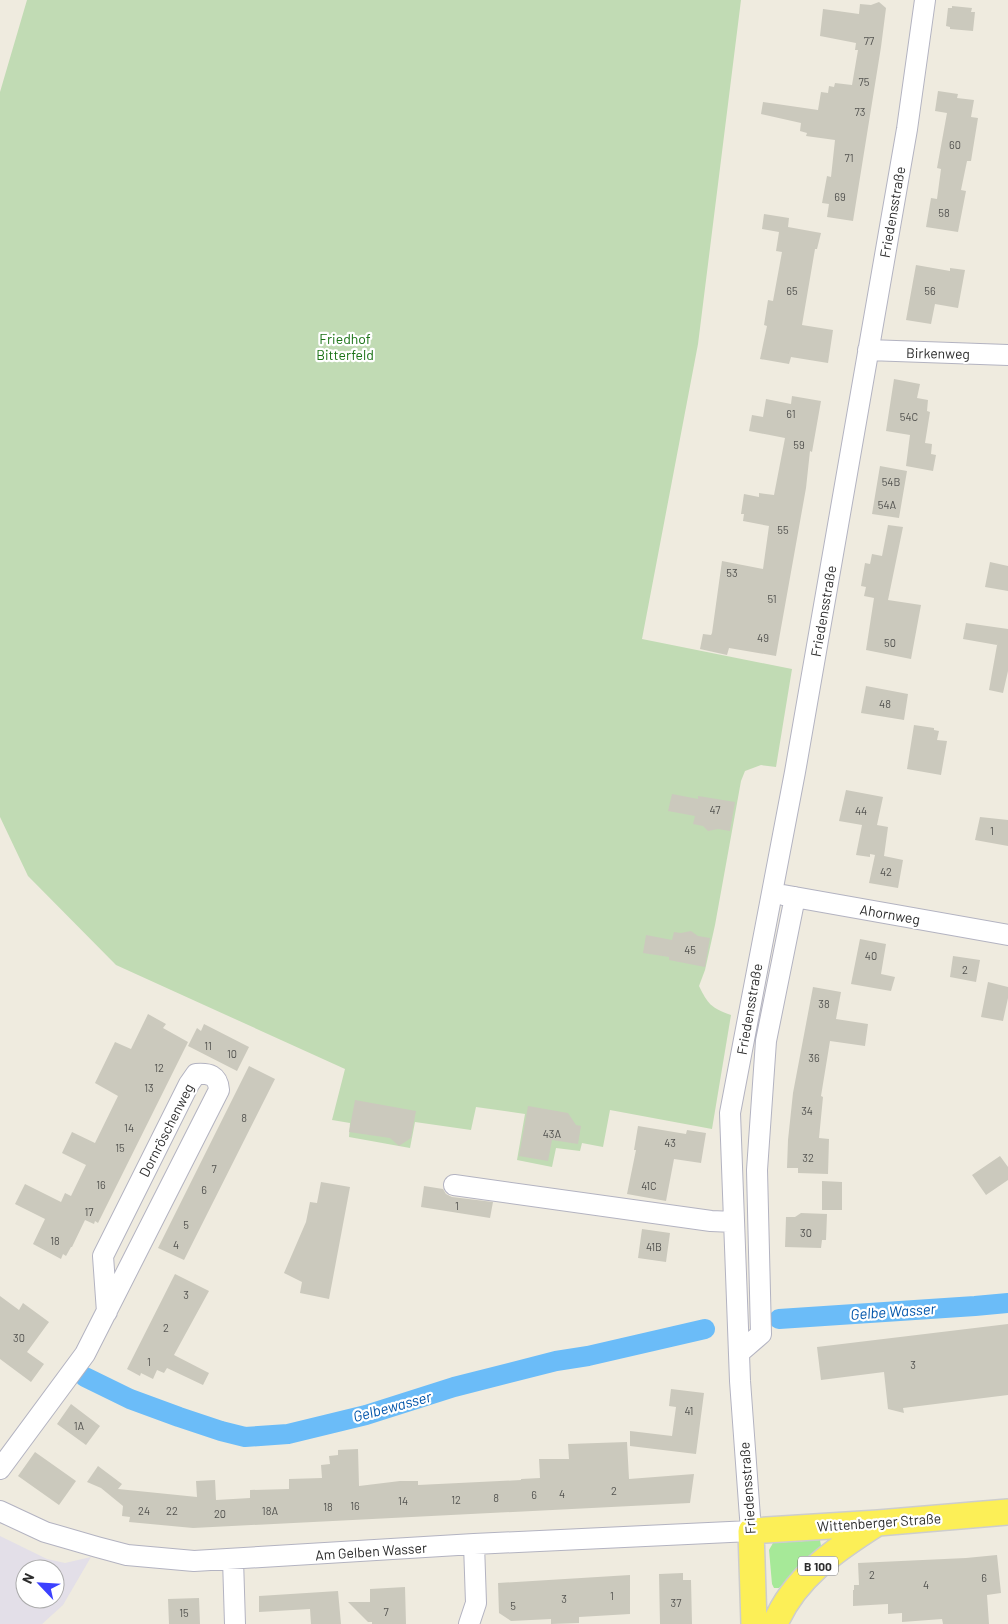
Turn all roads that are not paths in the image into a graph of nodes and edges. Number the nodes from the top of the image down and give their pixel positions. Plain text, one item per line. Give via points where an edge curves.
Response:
1 (925, 0) edge
2 (868, 350) junction
3 (1008, 355) edge
4 (772, 892) junction
5 (795, 897) junction
6 (1008, 935) edge
7 (454, 1185) dead end
8 (734, 1222) junction
9 (107, 1312) junction
10 (739, 1353) junction
11 (0, 1469) edge
12 (0, 1511) edge
13 (1008, 1512) edge
14 (878, 1523) junction
15 (750, 1531) junction
16 (474, 1544) junction
17 (233, 1559) junction
18 (235, 1624) edge
19 (470, 1624) edge
20 (754, 1624) edge
21 (775, 1624) edge

1 - 2 street, Friedensstraße via 907,129
2 - 3 street, Birkenweg
2 - 4 street, Friedensstraße
4 - 5 street, Ahornweg
4 - 8 street, Friedensstraße via 730,1113
5 - 6 street, Ahornweg
5 - 10 street, Friedensstraße via 766,1041 758,1170 761,1334
7 - 8 street via 711,1222
8 - 10 street, Friedensstraße
9 - 9 street, Dornröschenweg via 219,1090 214,1076 196,1074 189,1084 103,1256
9 - 11 street, Dornröschenweg via 85,1354
10 - 15 street, Friedensstraße
12 - 17 street, Am Gelben Wasser via 45,1532 127,1555 194,1561
13 - 14 main road, Wittenberger Straße / B 100
14 - 15 main road, Wittenberger Straße / B 100
14 - 21 main road, B 100 via 840,1547 801,1580
15 - 16 street, Am Gelben Wasser
15 - 20 main road, Friedensstraße
16 - 17 street, Am Gelben Wasser
16 - 19 street via 476,1604
17 - 18 street

